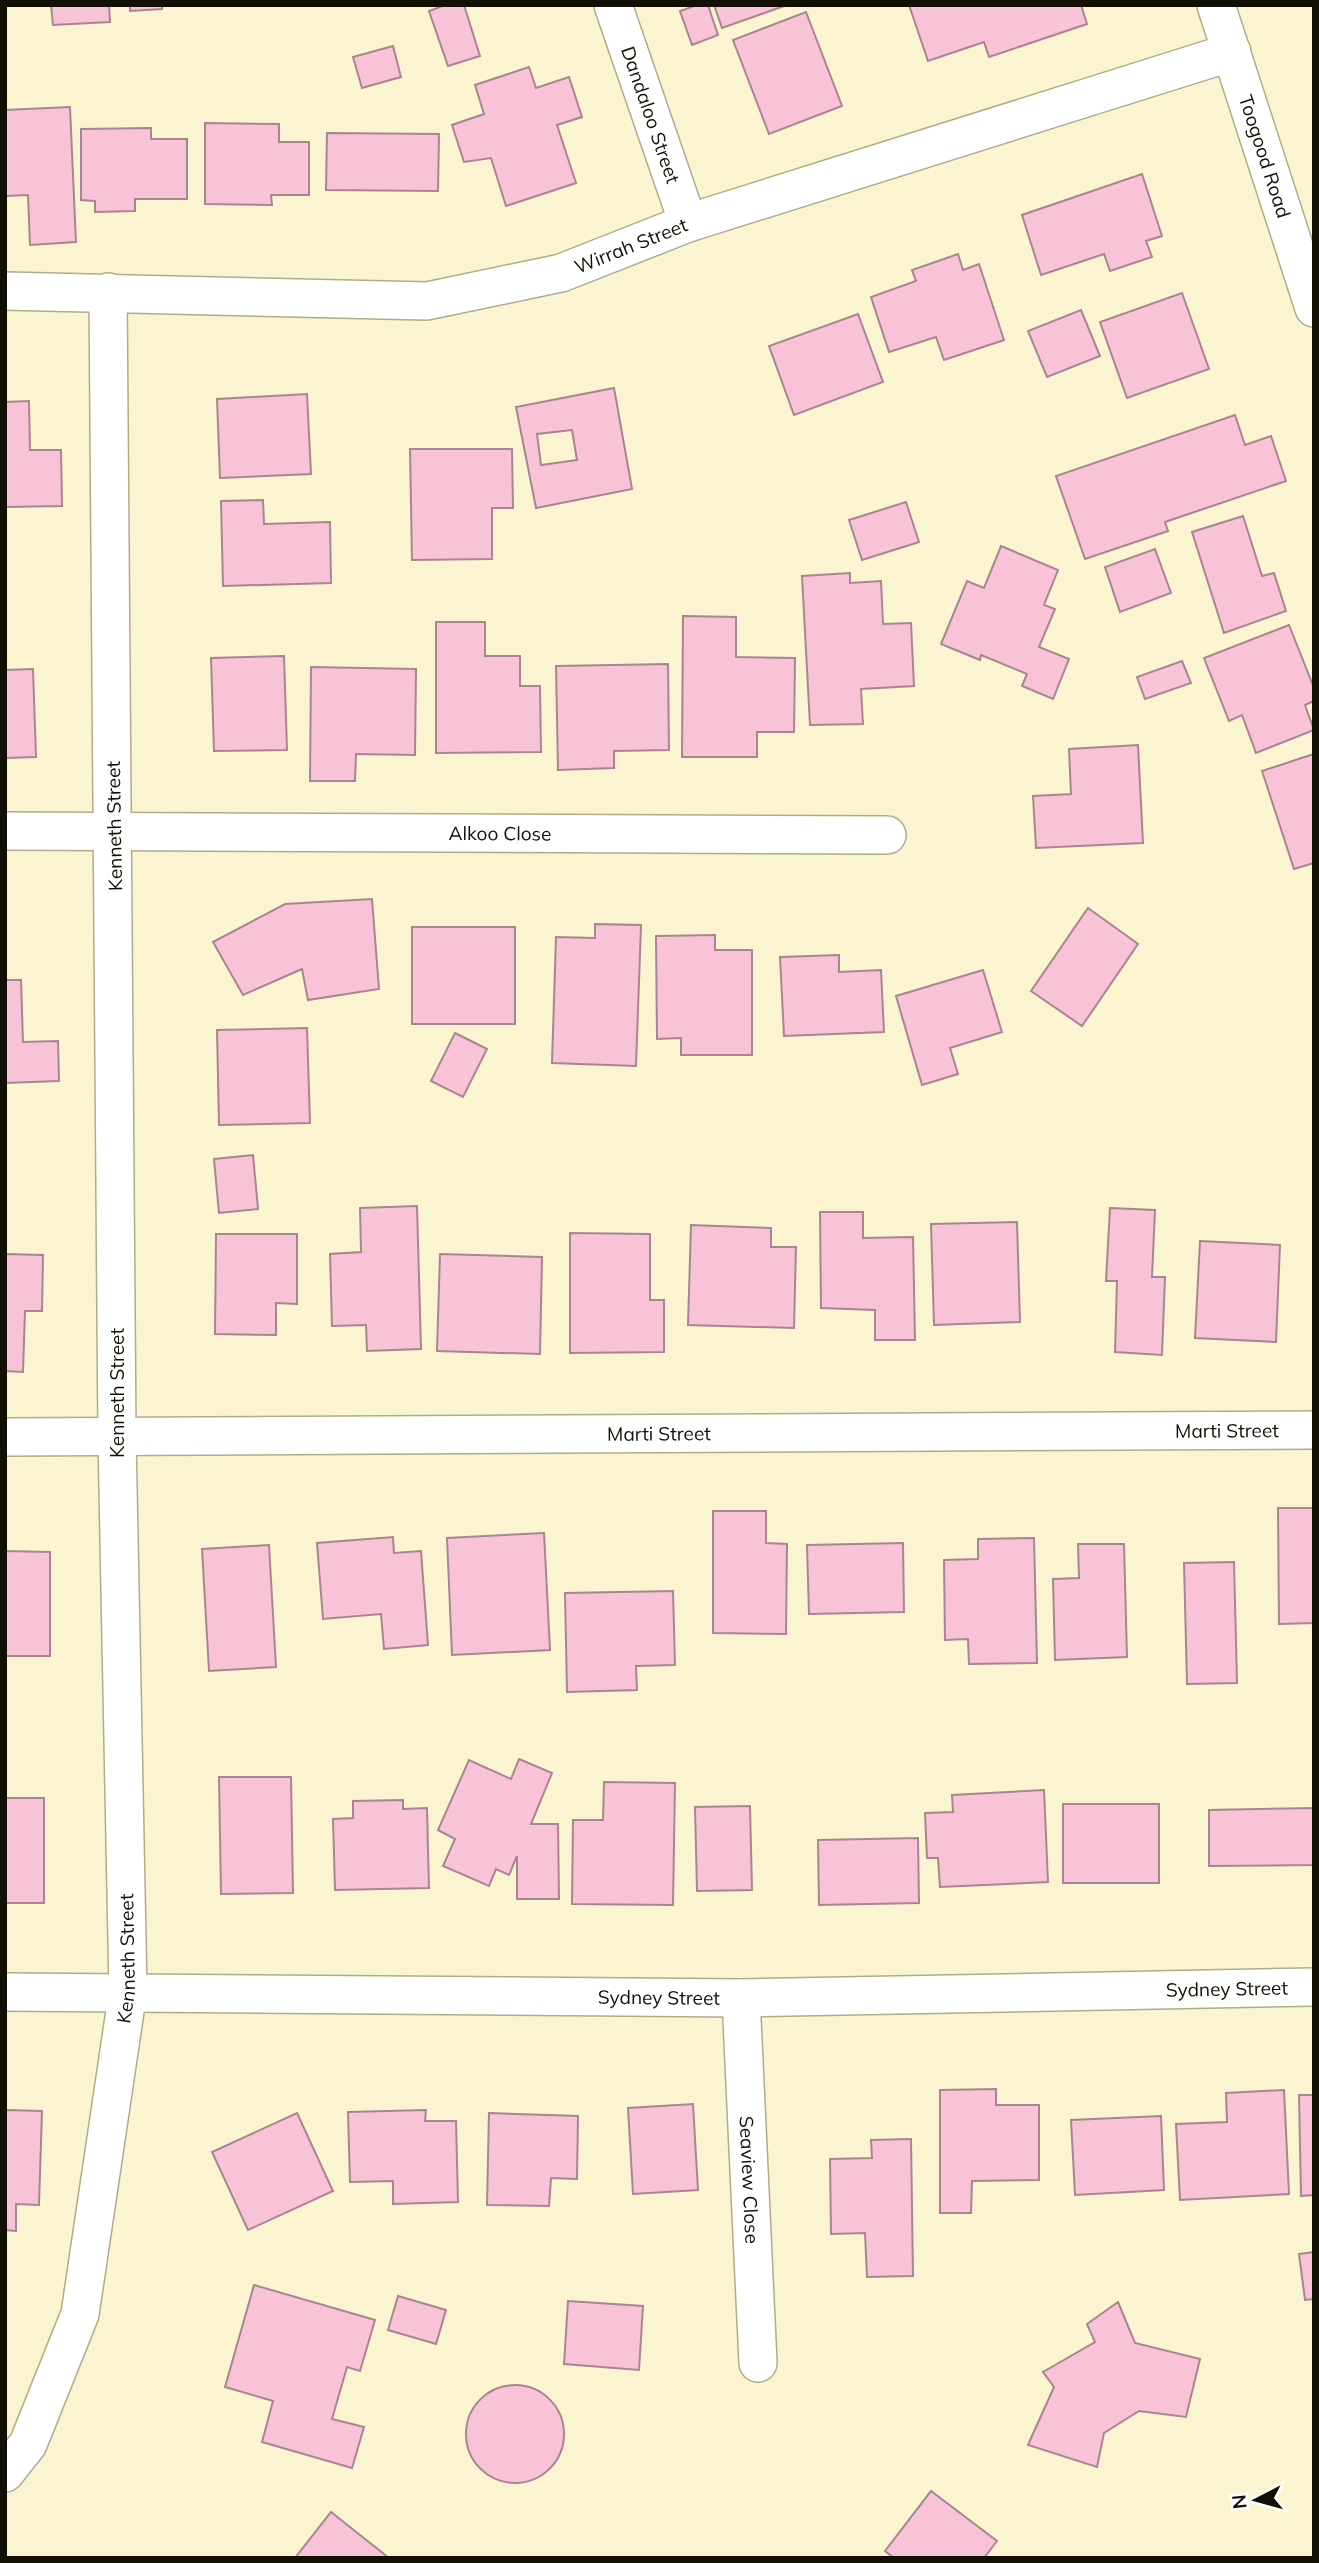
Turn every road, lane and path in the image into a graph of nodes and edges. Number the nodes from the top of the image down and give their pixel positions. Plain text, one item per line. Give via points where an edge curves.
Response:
1 (613, 5) edge
2 (1216, 5) edge
3 (1232, 52) junction
4 (688, 223) junction
5 (5, 291) edge
6 (108, 292) junction
7 (1314, 308) edge
8 (5, 831) edge
9 (114, 831) junction
10 (887, 835) dead end
11 (1314, 1430) edge
12 (5, 1437) edge
13 (117, 1438) junction
14 (1314, 1987) edge
15 (5, 1992) edge
16 (128, 1992) junction
17 (741, 1998) junction
18 (758, 2363) dead end
19 (5, 2473) edge

1 - 4 street, Dandaloo Street
2 - 3 street, Toogood Road
3 - 4 street, Wirrah Street
3 - 7 street, Toogood Road
4 - 6 street, Wirrah Street via 561,273 428,301
5 - 6 street, Wirrah Street
6 - 9 street, Kenneth Street
8 - 9 street, Alkoo Close
9 - 10 street, Alkoo Close
9 - 13 street, Kenneth Street
11 - 13 street, Marti Street
12 - 13 street, Marti Street
13 - 16 street, Kenneth Street
14 - 17 street, Sydney Street
15 - 16 street, Sydney Street
16 - 17 street, Sydney Street
16 - 19 street, Kenneth Street via 80,2314 28,2444
17 - 18 street, Seaview Close

